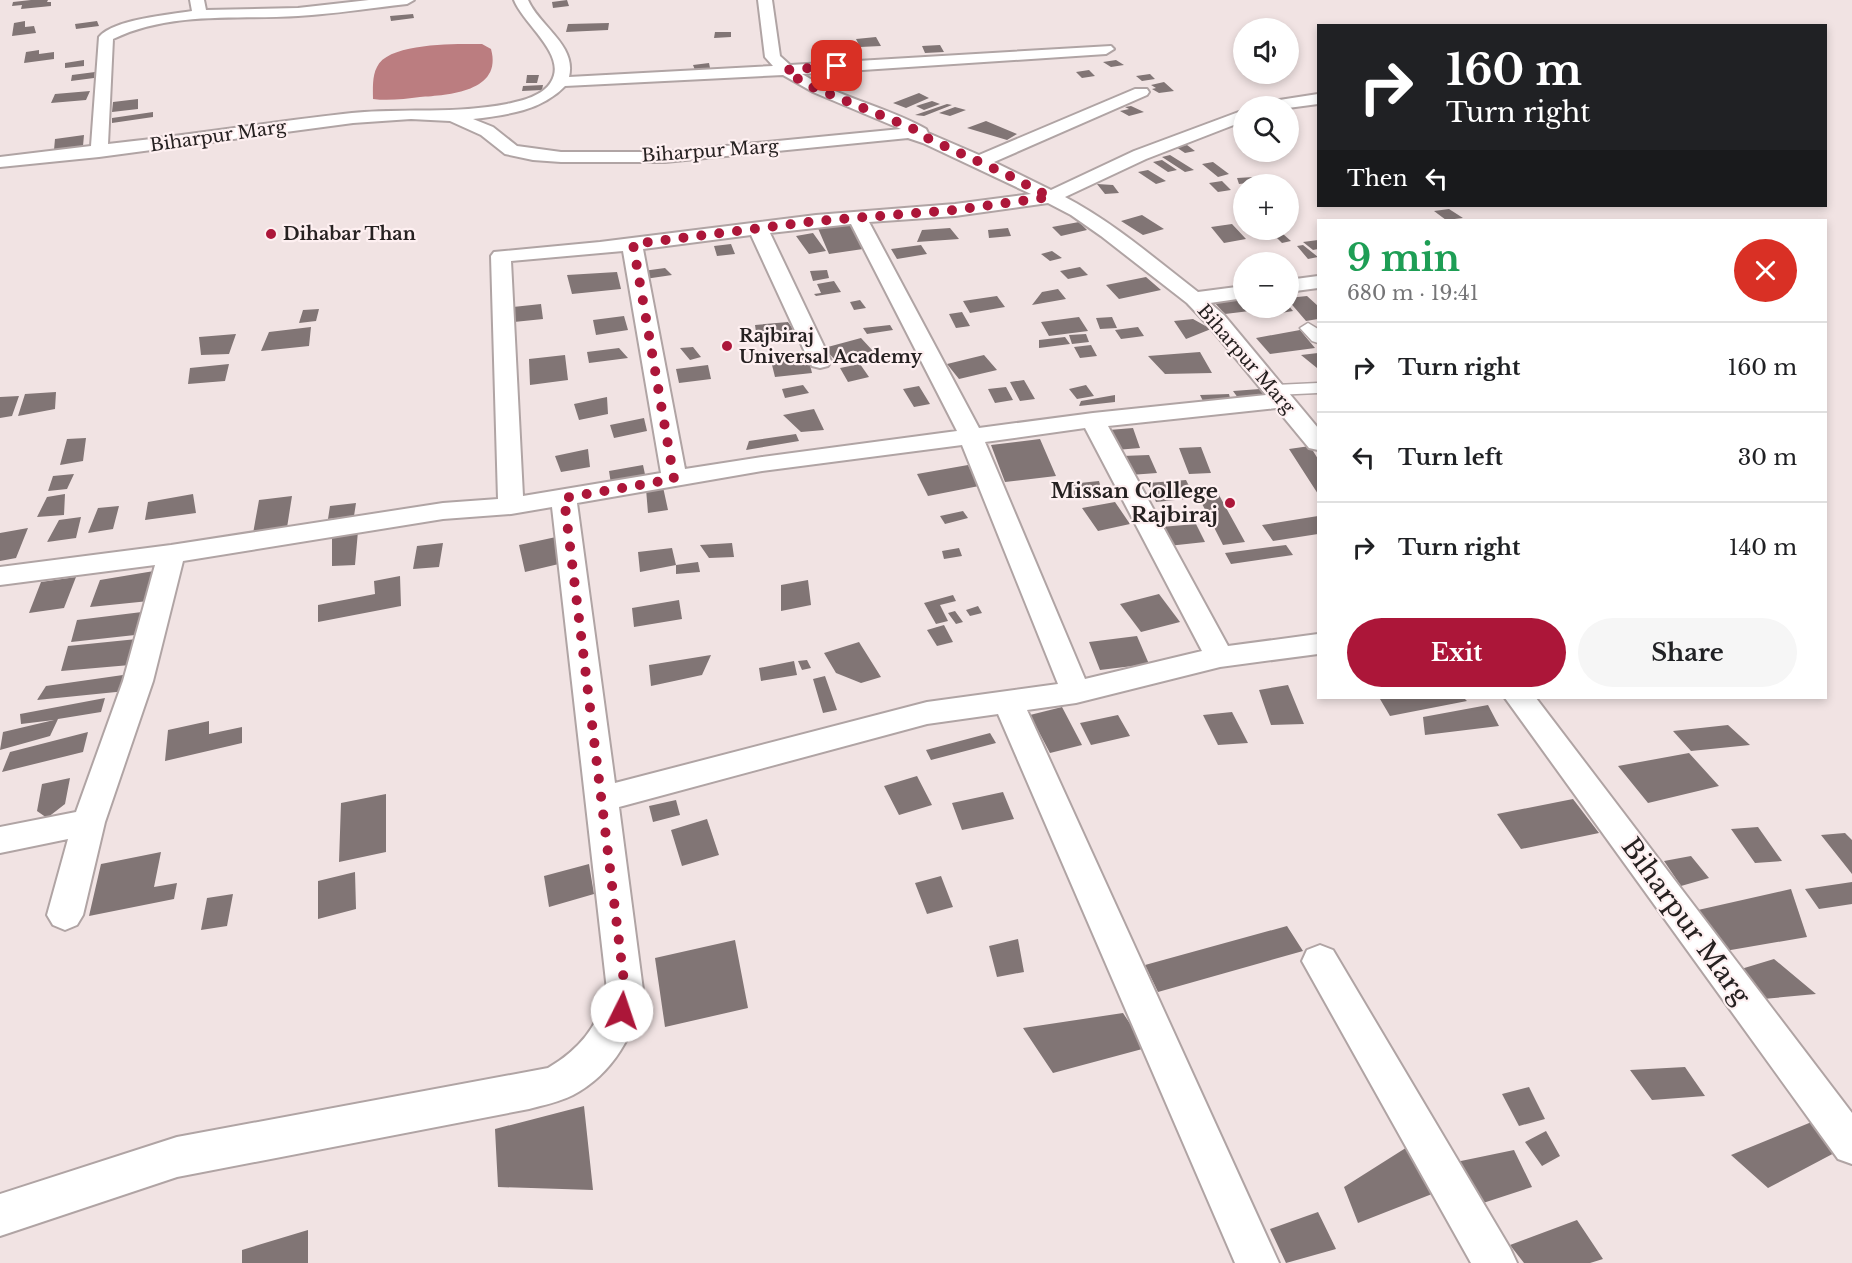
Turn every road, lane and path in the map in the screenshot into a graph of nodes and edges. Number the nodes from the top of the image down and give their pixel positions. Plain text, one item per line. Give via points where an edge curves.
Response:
1 (407, 0) edge
2 (521, 0) edge
3 (765, 0) edge
4 (199, 7) edge
5 (1106, 49) dead end
6 (786, 70) junction
7 (560, 82) junction
8 (1141, 92) dead end
9 (1317, 99) edge
10 (1299, 102) edge
11 (453, 116) junction
12 (1233, 119) edge
13 (929, 139) junction
14 (99, 152) junction
15 (0, 162) edge
16 (979, 162) junction
17 (1050, 197) junction
18 (857, 217) junction
19 (758, 228) junction
20 (633, 244) junction
21 (1317, 282) edge
22 (1299, 285) edge
23 (1233, 294) edge
24 (1194, 299) junction
25 (820, 362) dead end
26 (1317, 387) edge
27 (1279, 395) junction
28 (1093, 420) junction
29 (971, 436) junction
30 (1317, 442) edge
31 (674, 479) junction
32 (564, 498) junction
33 (512, 506) junction
34 (171, 554) junction
35 (0, 576) edge
36 (1317, 644) edge
37 (1220, 657) junction
38 (1076, 693) junction
39 (1521, 699) edge
40 (1008, 702) junction
41 (603, 799) junction
42 (90, 822) junction
43 (0, 840) edge
44 (65, 915) dead end
45 (1320, 961) dead end
46 (1852, 1145) edge
47 (0, 1215) edge
48 (1257, 1263) edge
49 (1495, 1263) edge

1 - 4 street via 298,12
2 - 7 street via 525,13 556,48 562,67
3 - 6 street via 773,57
4 - 14 street via 106,37
5 - 6 street
6 - 7 street
6 - 13 street via 805,84 883,114
7 - 11 street via 553,92 537,101
8 - 16 street
9 - 10 street
11 - 13 street, Biharpur Marg via 488,131 511,150 561,157 665,157 909,133
11 - 14 street, Biharpur Marg via 353,118
12 - 17 street via 1140,155
13 - 16 street, Biharpur Marg
14 - 15 street, Biharpur Marg
16 - 17 street, Biharpur Marg
17 - 18 street via 955,210
17 - 24 street, Biharpur Marg via 1108,232
18 - 19 street
18 - 29 street
19 - 20 street
19 - 25 street
20 - 31 street
20 - 33 street via 501,256
21 - 22 street
23 - 24 street
24 - 27 street, Biharpur Marg via 1240,346
26 - 27 street
27 - 28 street
27 - 30 street, Biharpur Marg
28 - 29 street
28 - 37 street
29 - 31 street
29 - 38 street
31 - 32 street
32 - 33 street
32 - 41 street
33 - 34 street via 443,511
34 - 35 street
34 - 42 street via 138,681
36 - 37 street
37 - 38 street
38 - 40 street
39 - 46 street, Biharpur Marg
40 - 41 street via 927,713
40 - 48 street
41 - 47 street via 625,990 622,1011 603,1047 579,1070 559,1083 528,1091 177,1157
42 - 43 street
42 - 44 street
45 - 49 street

